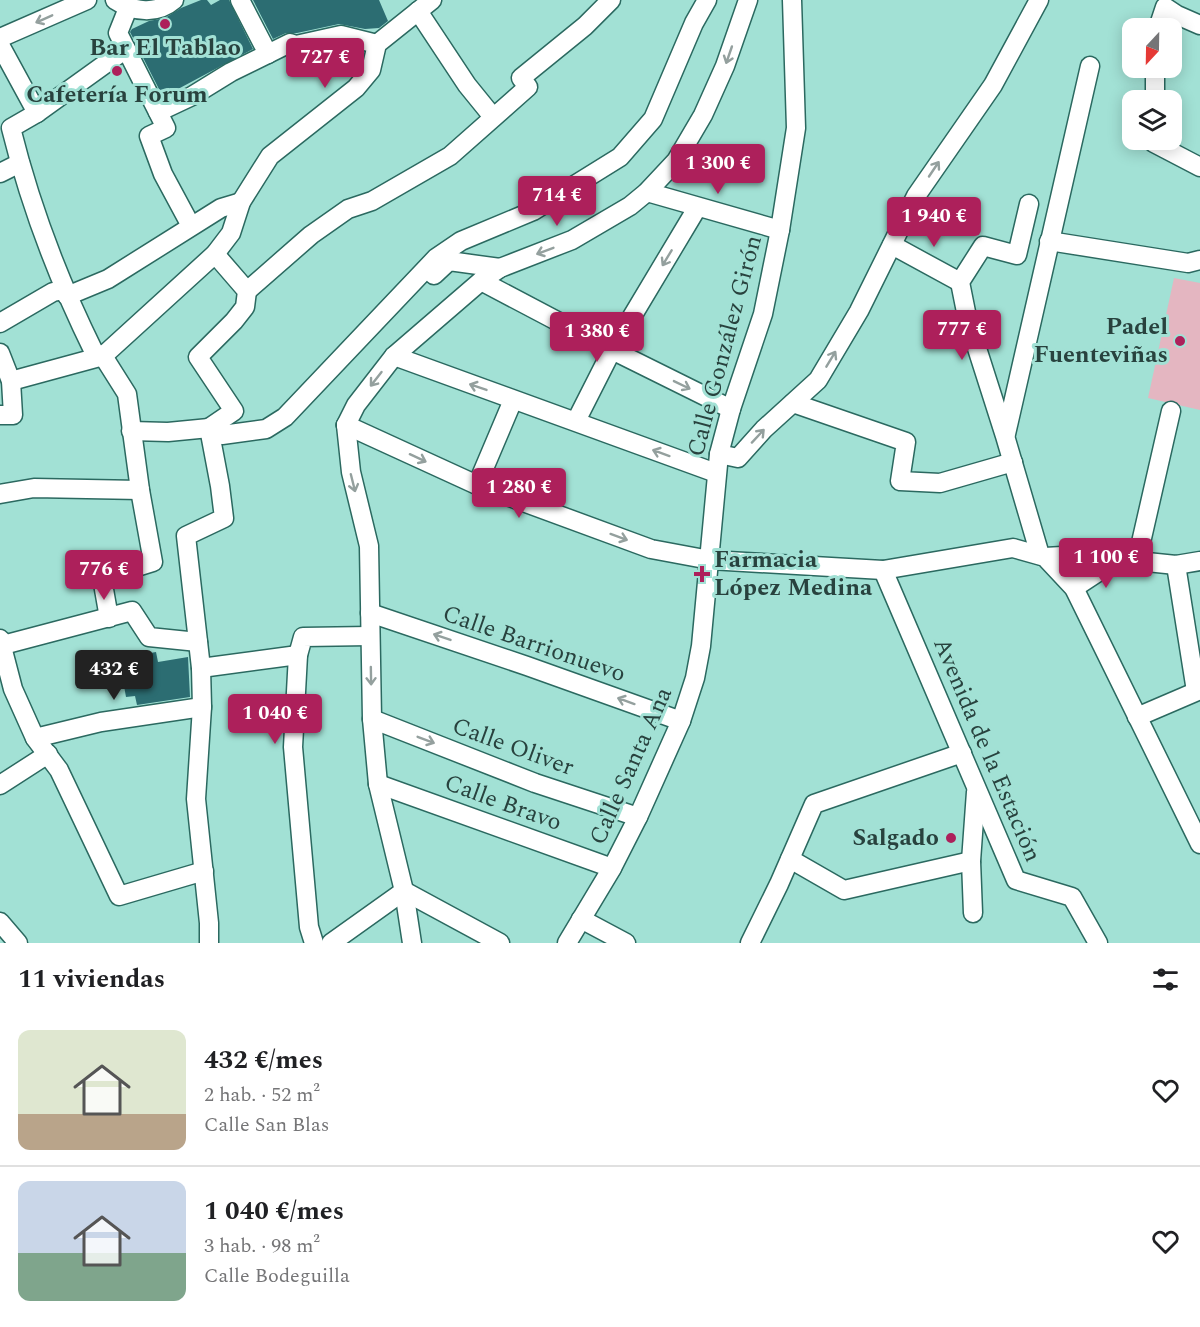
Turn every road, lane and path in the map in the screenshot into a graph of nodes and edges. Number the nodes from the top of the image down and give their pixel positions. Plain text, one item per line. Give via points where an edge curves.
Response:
1 (87, 0) edge
2 (174, 0) edge
3 (240, 0) edge
4 (611, 0) edge
5 (707, 0) edge
6 (748, 0) edge
7 (792, 0) edge
8 (1039, 0) edge
9 (1162, 3) edge
10 (121, 4) edge
11 (425, 6) edge
12 (1160, 18) edge
13 (1200, 25) edge
14 (0, 38) edge
15 (377, 44) junction
16 (0, 45) edge
17 (126, 49) junction
18 (268, 54) junction
19 (1090, 66) dead end
20 (158, 112) junction
21 (37, 113) junction
22 (494, 117) junction
23 (1170, 150) edge
24 (20, 163) junction
25 (1200, 167) edge
26 (0, 173) edge
27 (647, 192) junction
28 (241, 202) junction
29 (1029, 204) dead end
30 (697, 208) junction
31 (191, 226) junction
32 (780, 230) junction
33 (1049, 242) junction
34 (892, 245) junction
35 (215, 254) junction
36 (1200, 260) edge
37 (500, 268) junction
38 (481, 281) junction
39 (960, 282) junction
40 (248, 291) junction
41 (66, 293) junction
42 (0, 323) edge
43 (612, 351) junction
44 (0, 353) edge
45 (103, 356) junction
46 (344, 356) junction
47 (394, 356) junction
48 (11, 381) junction
49 (513, 400) junction
50 (793, 403) junction
51 (731, 409) junction
52 (1171, 411) dead end
53 (7, 415) edge
54 (576, 421) junction
55 (345, 425) junction
56 (209, 428) junction
57 (131, 431) junction
58 (1005, 436) junction
59 (719, 454) junction
60 (1012, 462) junction
61 (716, 473) junction
62 (477, 485) junction
63 (140, 490) junction
64 (0, 494) edge
65 (1043, 556) junction
66 (1118, 559) junction
67 (710, 560) junction
68 (1137, 560) junction
69 (1200, 561) edge
70 (1176, 565) junction
71 (883, 570) junction
72 (1074, 588) junction
73 (370, 613) junction
74 (109, 618) junction
75 (370, 636) junction
76 (1, 642) edge
77 (198, 642) junction
78 (298, 655) junction
79 (201, 668) junction
80 (1198, 691) edge
81 (202, 707) junction
82 (1137, 717) junction
83 (372, 719) junction
84 (681, 721) junction
85 (35, 738) junction
86 (962, 753) junction
87 (48, 754) junction
88 (378, 784) junction
89 (0, 785) edge
90 (976, 787) junction
91 (638, 817) junction
92 (1200, 844) edge
93 (790, 859) junction
94 (971, 861) junction
95 (612, 867) junction
96 (204, 871) junction
97 (404, 891) junction
98 (973, 913) dead end
99 (581, 919) junction
100 (0, 922) edge
101 (18, 943) edge
102 (209, 943) edge
103 (314, 943) edge
104 (331, 943) edge
105 (412, 943) edge
106 (500, 943) edge
107 (567, 943) edge
108 (626, 943) edge
109 (750, 943) edge
110 (1098, 943) edge

1 -> 14 street
2 - 10 street via 142,11
3 - 18 street
4 - 22 street via 521,78 528,87
5 - 46 street via 652,119 620,157 533,211 461,241 436,258
6 -> 27 street via 703,115 676,161
7 - 32 street, Calle González Girón via 796,128
34 -> 8 street via 916,196 993,85
9 - 12 street
9 - 13 street
10 - 17 street via 118,33
11 - 15 street
11 - 22 street via 467,85
15 - 18 street via 341,35 291,43
15 - 28 street via 371,70 356,88 270,156
16 - 21 street
17 - 20 street
17 - 21 street
18 - 20 street
19 - 33 street
20 - 31 street via 166,128 148,136
21 - 24 street via 11,128
22 - 40 street via 450,156 372,201 348,209 311,235
23 - 25 street
24 - 26 street
24 - 41 street
27 - 30 street
27 -> 37 street via 572,240
28 - 31 street via 221,208
28 - 35 street via 231,232
29 - 39 street via 1017,255 982,246
30 - 32 street
30 -> 43 street
31 - 41 street via 108,279
32 - 51 street, Calle González Girón via 763,315
33 - 36 street via 1188,263
33 - 58 street
34 - 39 street
50 -> 34 street via 818,380
35 - 40 street
35 - 45 street
37 - 38 street
37 - 46 street via 449,261 371,338
38 - 43 street
38 - 47 street
39 - 58 street via 967,317
40 - 56 street via 245,307 198,357 234,411
41 - 42 street via 53,292
41 - 45 street via 94,352
43 -> 51 street
43 - 54 street
44 - 48 street
45 - 48 street
45 - 57 street via 127,394
46 - 56 street via 285,417 266,429 222,435
49 -> 47 street
47 -> 55 street
48 - 53 street
49 - 54 street
49 - 62 street
59 -> 50 street via 738,458
50 - 60 street via 906,442 900,481 940,483
51 - 59 street, Calle González Girón
52 - 68 street
61 -> 54 street
55 -> 62 street
55 -> 73 street via 351,472 369,546
56 - 57 street
56 - 77 street via 224,518 186,536
57 - 63 street
58 - 60 street
59 - 61 street, Calle González Girón
60 - 65 street
61 - 67 street, Calle González Girón
62 -> 67 street via 651,549
63 - 64 street via 34,488
63 - 74 street via 153,562 102,578
65 - 66 street
65 - 71 street via 1013,548
65 - 72 street
66 - 68 street
66 - 72 street
67 - 71 street
67 - 84 street, Calle Santa Ana via 696,678
68 - 70 street
69 - 70 street
70 - 80 street
71 - 86 street, Avenida de la Estación
72 - 82 street
73 - 75 street
84 -> 73 street, Calle Barrionuevo
74 - 76 street
74 - 77 street via 132,612 149,637
75 - 78 street via 303,637
75 -> 83 street
76 - 85 street via 13,689
77 - 79 street
78 - 79 street
78 - 103 street via 293,747 309,927
79 - 81 street
80 - 82 street
81 - 85 street via 101,722
81 - 96 street via 196,799
82 - 92 street
83 - 88 street
83 -> 91 street, Calle Oliver via 535,783
84 - 91 street, Calle Santa Ana
85 - 87 street
86 - 90 street, Avenida de la Estación
86 - 93 street via 814,804
87 - 89 street
87 - 96 street via 119,896
88 - 95 street, Calle Bravo
88 - 97 street
90 - 94 street
90 - 110 street, Avenida de la Estación via 1016,880 1072,897
91 - 95 street, Calle Santa Ana
93 - 94 street via 844,890
93 - 109 street
94 - 98 street
95 - 99 street, Calle Santa Ana
96 - 102 street
97 - 104 street
97 - 105 street
97 - 106 street
99 - 107 street, Calle Santa Ana
99 - 108 street
100 - 101 street

